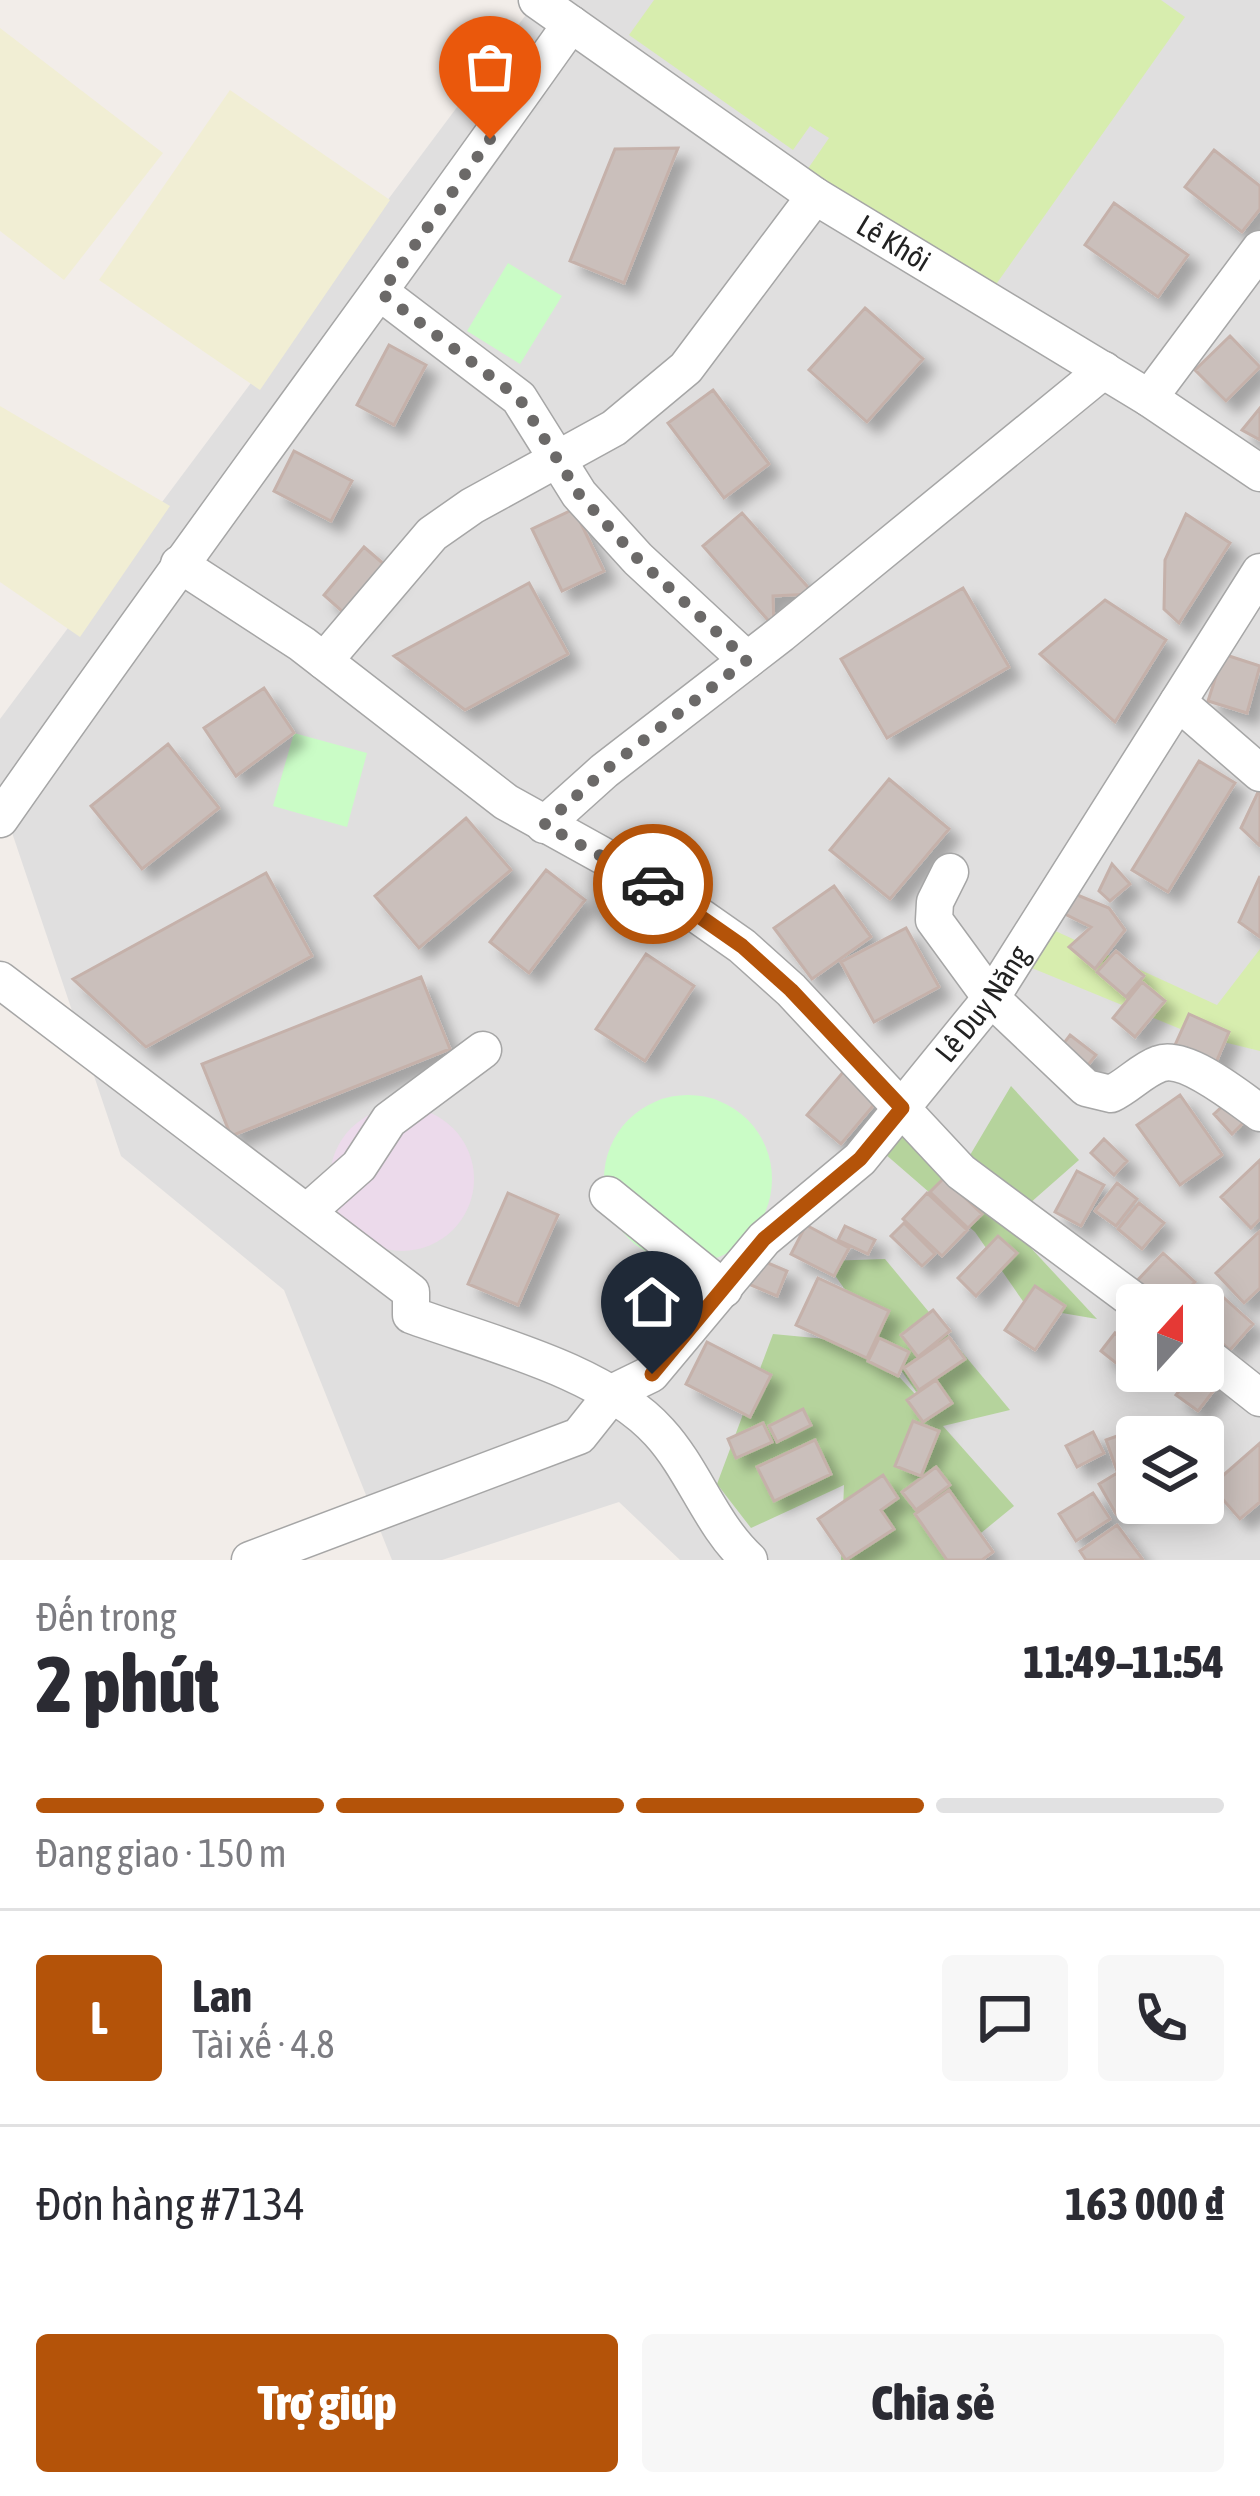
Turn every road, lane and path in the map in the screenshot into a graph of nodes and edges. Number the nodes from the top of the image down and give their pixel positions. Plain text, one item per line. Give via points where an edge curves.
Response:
1 (537, 0) edge
2 (572, 24) junction
3 (815, 196) junction
4 (1260, 249) edge
5 (381, 293) junction
6 (1104, 370) junction
7 (1149, 398) junction
8 (559, 458) junction
9 (1260, 472) edge
10 (178, 564) junction
11 (1260, 572) edge
12 (747, 660) junction
13 (324, 661) junction
14 (1178, 702) junction
15 (1260, 773) edge
16 (0, 818) edge
17 (544, 825) junction
18 (950, 872) dead end
19 (0, 980) edge
20 (991, 998) junction
21 (483, 1050) dead end
22 (902, 1108) junction
23 (1260, 1113) edge
24 (608, 1195) dead end
25 (308, 1212) junction
26 (1116, 1287) edge
27 (724, 1289) junction
28 (1224, 1368) edge
29 (1258, 1391) edge
30 (614, 1393) junction
31 (250, 1560) edge
32 (749, 1560) edge

1 - 2 street, Lê Khôi
2 - 3 street, Lê Khôi
2 - 5 street
3 - 6 street, Lê Khôi
3 - 8 street via 686,368 614,428
4 - 7 street
5 - 8 street via 519,398
5 - 10 street
6 - 7 street, Lê Khôi
6 - 12 street
7 - 9 street, Lê Khôi
8 - 12 street via 579,494 638,559
8 - 13 street via 432,534
10 - 13 street
10 - 16 street
11 - 14 street, Lê Duy Năng
12 - 17 street
13 - 17 street
14 - 15 street
14 - 20 street, Lê Duy Năng
17 - 22 street via 652,883 742,946
18 - 20 street via 934,920
19 - 25 street
20 - 22 street, Lê Duy Năng
20 - 23 street via 1086,1088 1111,1094 1171,1062
21 - 25 street via 389,1120 359,1166
22 - 26 street via 961,1172
22 - 27 street, Lê Duy Năng via 860,1159 764,1239
24 - 27 street
25 - 30 street via 411,1292 411,1315
27 - 30 street, Lê Duy Năng via 652,1374
28 - 29 street
30 - 31 street, Lê Duy Năng via 580,1436
30 - 32 street via 661,1433

